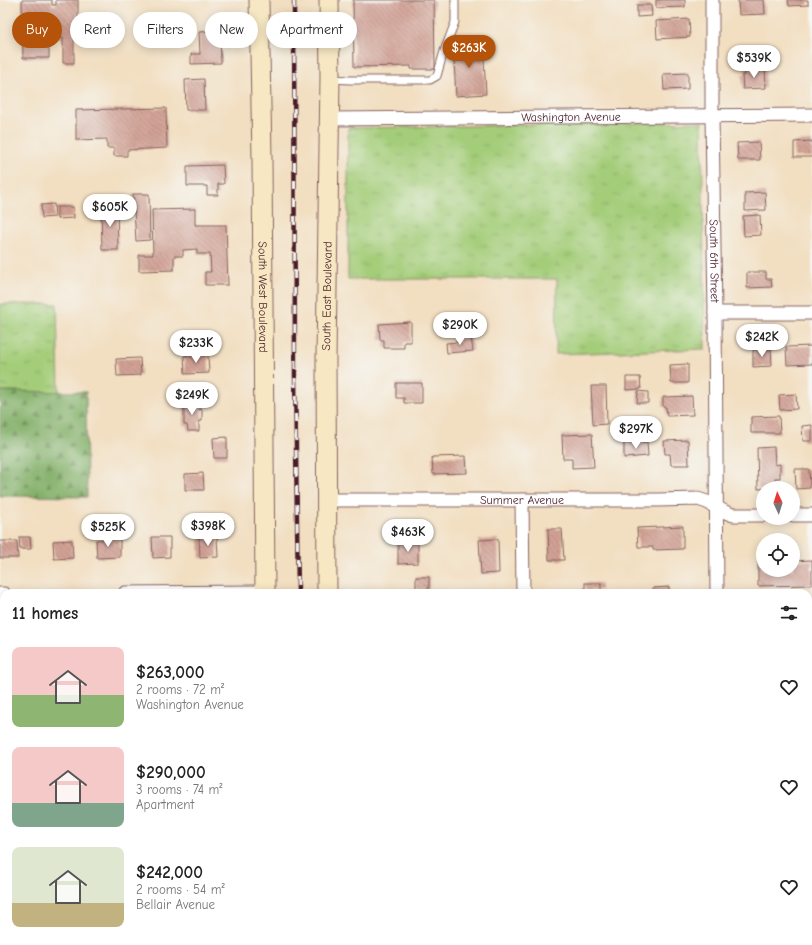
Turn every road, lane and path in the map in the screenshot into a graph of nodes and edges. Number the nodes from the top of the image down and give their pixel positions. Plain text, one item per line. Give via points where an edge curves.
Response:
1 (259, 0) edge
2 (329, 0) edge
3 (455, 0) edge
4 (712, 0) edge
5 (330, 79) junction
6 (812, 115) edge
7 (712, 116) junction
8 (330, 119) junction
9 (715, 314) junction
10 (812, 314) edge
11 (327, 500) junction
12 (522, 500) junction
13 (716, 506) junction
14 (756, 515) edge
15 (800, 515) edge
16 (812, 515) edge
17 (265, 589) edge
18 (327, 589) edge
19 (523, 589) edge
20 (717, 589) edge

1 - 17 main road, South West Boulevard
2 - 5 main road, South East Boulevard
3 - 5 lane via 455,22 438,76 430,80
4 - 7 street, South 6th Street
5 - 8 main road, South East Boulevard
6 - 7 street, Washington Avenue
7 - 8 street, Washington Avenue
7 - 9 street, South 6th Street
8 - 11 main road, South East Boulevard via 326,359
9 - 10 street
9 - 13 street, South 6th Street
11 - 12 street, Summer Avenue
11 - 18 main road, South East Boulevard
12 - 13 street, Summer Avenue via 698,499
12 - 19 street
13 - 14 street, Summer Avenue via 733,515
13 - 20 street, South 6th Street
15 - 16 street

